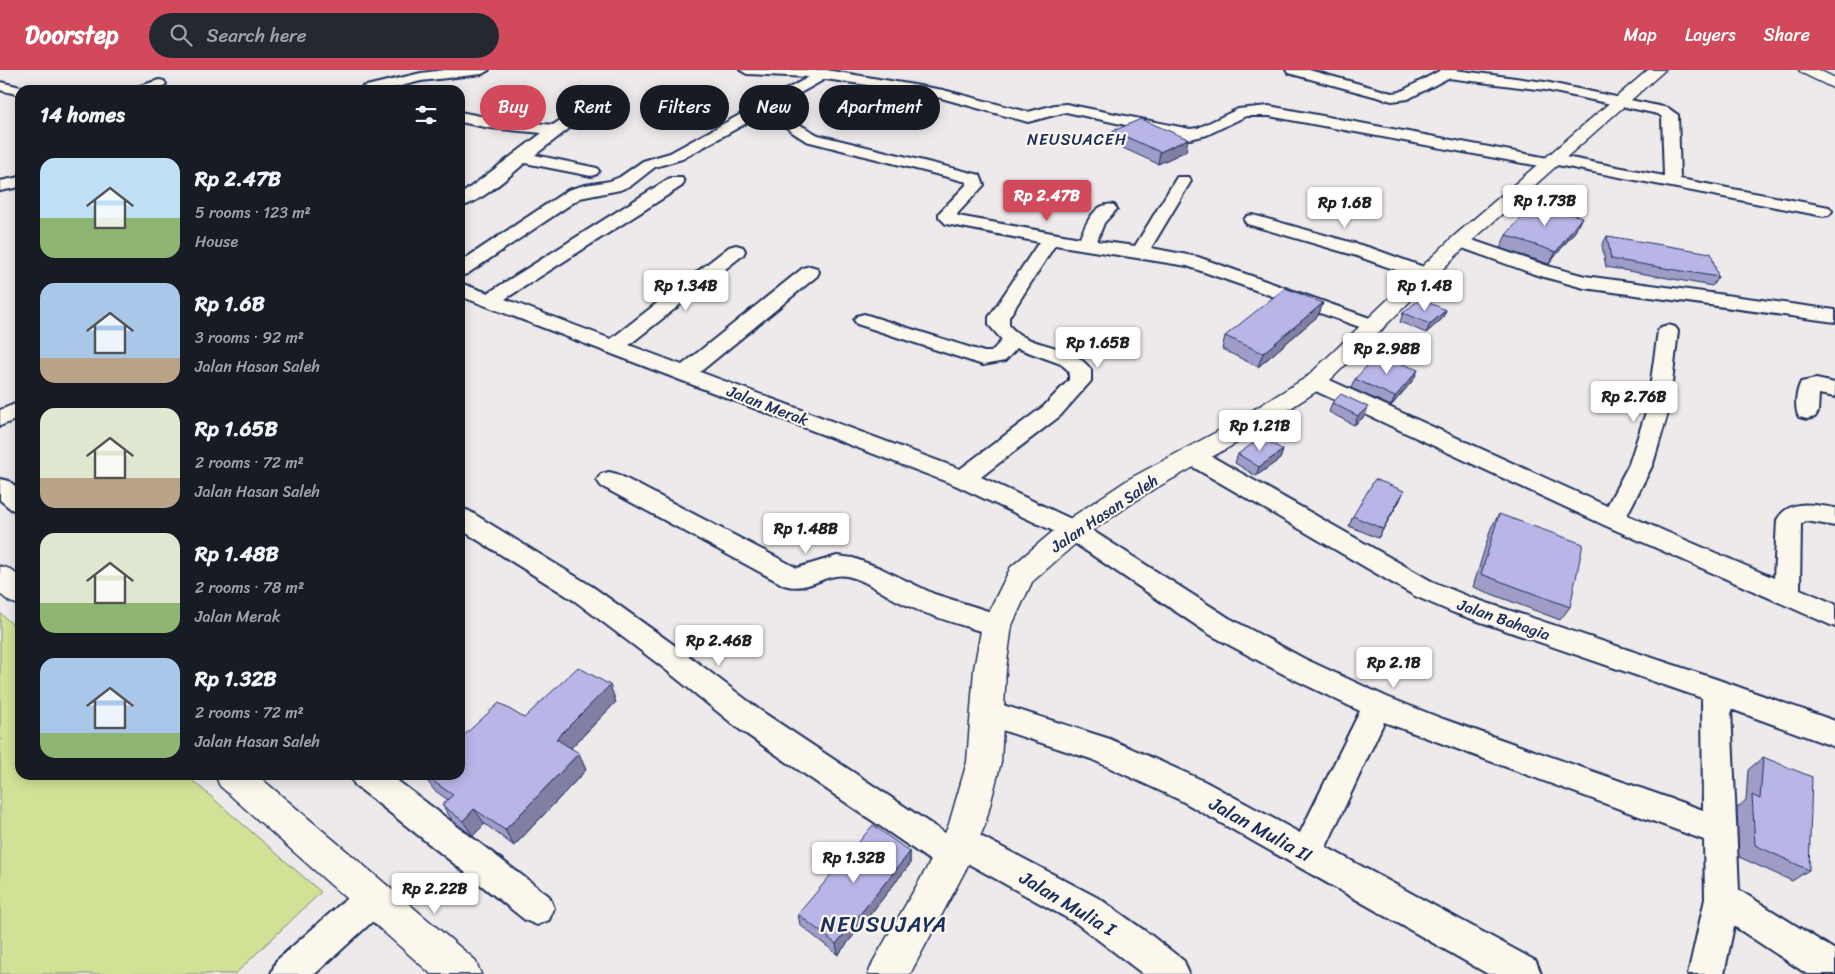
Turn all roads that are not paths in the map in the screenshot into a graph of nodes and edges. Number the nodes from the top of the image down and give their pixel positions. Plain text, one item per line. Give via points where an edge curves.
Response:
1 (482, 70) edge
2 (747, 70) edge
3 (1293, 70) edge
4 (1479, 70) edge
5 (1657, 70) edge
6 (1807, 70) edge
7 (1444, 72) edge
8 (828, 73) edge
9 (417, 74) edge
10 (1496, 79) junction
11 (160, 84) dead end
12 (1835, 84) edge
13 (157, 85) edge
14 (383, 85) edge
15 (805, 85) edge
16 (0, 86) edge
17 (15, 90) edge
18 (1392, 97) junction
19 (1620, 101) junction
20 (465, 118) edge
21 (739, 121) edge
22 (1379, 121) junction
23 (554, 130) joint
24 (799, 130) edge
25 (521, 157) junction
26 (1552, 162) junction
27 (591, 172) dead end
28 (1183, 181) dead end
29 (676, 182) dead end
30 (1672, 182) junction
31 (15, 183) edge
32 (0, 186) edge
33 (465, 199) edge
34 (1108, 209) dead end
35 (1823, 211) dead end
36 (1253, 220) dead end
37 (1050, 239) junction
38 (1460, 241) junction
39 (1086, 245) junction
40 (736, 251) dead end
41 (1140, 252) junction
42 (465, 267) edge
43 (810, 272) dead end
44 (1425, 274) junction
45 (465, 291) edge
46 (490, 300) junction
47 (1835, 316) edge
48 (864, 320) dead end
49 (1374, 326) junction
50 (1668, 331) dead end
51 (1014, 339) junction
52 (615, 346) junction
53 (685, 374) junction
54 (1315, 382) junction
55 (1835, 390) edge
56 (15, 412) edge
57 (1807, 412) dead end
58 (0, 419) edge
59 (1194, 457) junction
60 (963, 479) junction
61 (609, 480) dead end
62 (0, 487) edge
63 (15, 499) edge
64 (1835, 517) edge
65 (1614, 519) junction
66 (465, 520) edge
67 (1073, 530) junction
68 (0, 577) edge
69 (15, 590) edge
70 (1786, 595) junction
71 (1835, 616) edge
72 (997, 625) junction
73 (1716, 691) junction
74 (1377, 706) junction
75 (987, 713) junction
76 (1835, 734) edge
77 (238, 780) edge
78 (372, 780) edge
79 (1722, 831) junction
80 (956, 849) junction
81 (1306, 855) junction
82 (374, 897) junction
83 (1722, 899) junction
84 (537, 908) dead end
85 (1835, 970) edge
86 (289, 974) edge
87 (461, 974) edge
88 (888, 974) edge
89 (1170, 974) edge
90 (1523, 974) edge
91 (1706, 974) edge

1 - 9 street
2 - 8 street
3 - 18 street
4 - 10 street
5 - 19 street, Jalan Hasan Saleh
6 - 12 street
7 - 10 street
7 - 18 street via 1403,96
8 - 15 street
8 - 22 street via 925,90 1028,118 1054,108 1066,108 1196,134 1243,112 1259,110
9 - 14 street
10 - 19 street
11 - 13 street
16 - 17 street
18 - 22 street
19 - 26 street, Jalan Hasan Saleh
19 - 30 street via 1655,108 1670,115
20 - 23 street
21 - 42 street via 676,156 649,164 626,181 574,194
22 - 26 street
23 - 25 street
24 - 37 street via 812,138 974,179 976,185 948,213 948,217
25 - 27 street
25 - 33 street
26 - 30 street
26 - 38 street, Jalan Hasan Saleh
28 - 41 street
29 - 46 street
30 - 35 street
31 - 32 street
34 - 39 street via 1096,221
36 - 44 street via 1364,252
37 - 39 street
37 - 51 street via 999,317 1000,329
38 - 44 street, Jalan Hasan Saleh
38 - 47 street via 1584,282
39 - 41 street
40 - 52 street
41 - 49 street via 1217,269
43 - 53 street
44 - 49 street, Jalan Hasan Saleh
45 - 46 street, Jalan Merak
46 - 52 street, Jalan Merak
48 - 51 street via 984,359 998,357
49 - 54 street, Jalan Hasan Saleh
50 - 65 street via 1658,409 1641,464
51 - 60 street via 1069,360 1080,370 1080,381 1052,411
52 - 53 street, Jalan Merak
53 - 60 street, Jalan Merak
54 - 59 street, Jalan Hasan Saleh
54 - 65 street
55 - 57 street via 1809,387
56 - 58 street
59 - 67 street, Jalan Hasan Saleh via 1138,486
59 - 73 street, Jalan Bahagia via 1424,589 1462,606
60 - 67 street, Jalan Merak
61 - 72 street via 793,578 807,578 835,566 845,567 914,597
62 - 63 street
64 - 70 street via 1802,512 1789,520
65 - 70 street
66 - 80 street, Jalan Mulia I via 584,594 750,720
67 - 72 street, Jalan Hasan Saleh via 1021,575
67 - 74 street, Jalan Merak via 1219,626
68 - 69 street
70 - 71 street
72 - 75 street, Jalan Hasan Saleh
73 - 76 street, Jalan Bahagia
73 - 79 street
74 - 79 street, Jalan Merak
74 - 81 street
75 - 80 street, Jalan Hasan Saleh via 984,762 967,826
75 - 81 street, Jalan Mulia II via 1100,748 1193,791
77 - 82 street
78 - 84 street
79 - 83 street
80 - 88 street, Jalan Hasan Saleh
80 - 89 street, Jalan Mulia I via 1088,910
81 - 90 street, Jalan Mulia II
82 - 86 street
82 - 87 street
83 - 85 street
83 - 91 street

